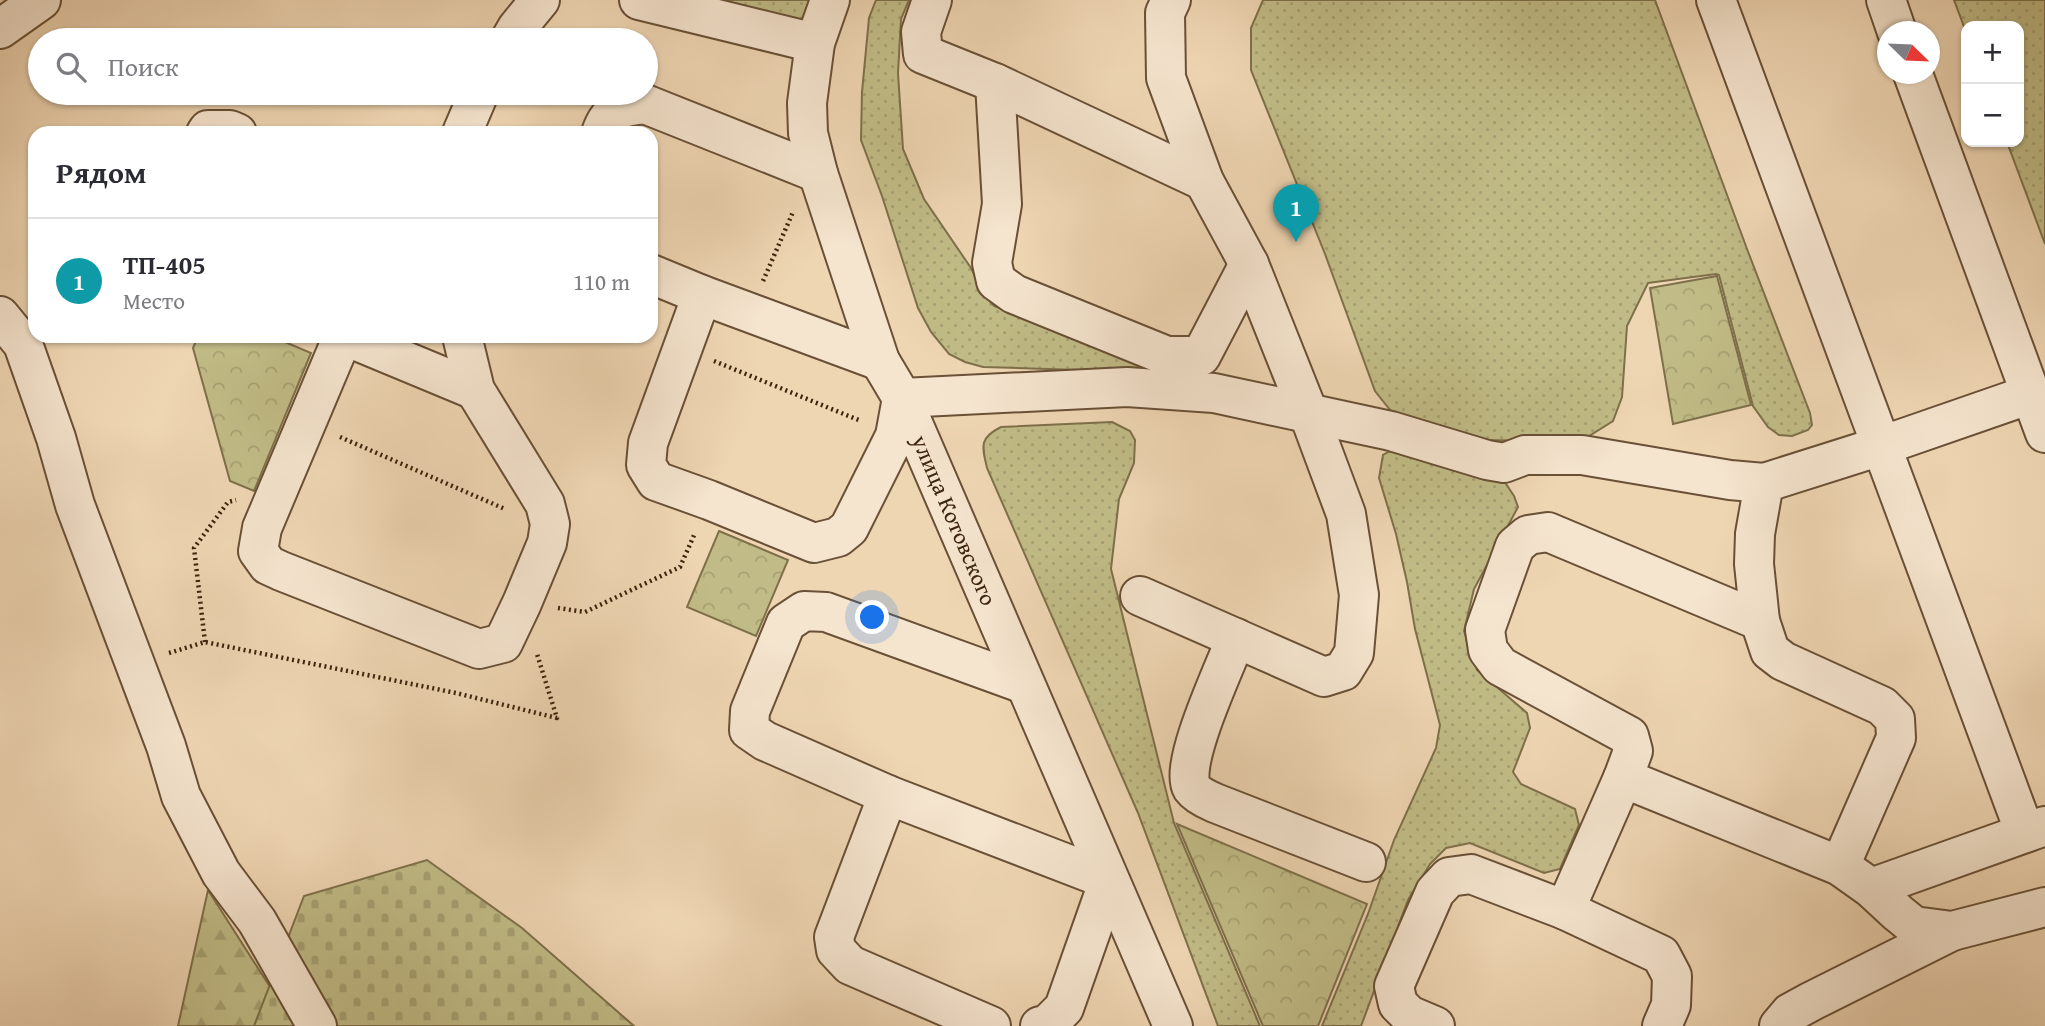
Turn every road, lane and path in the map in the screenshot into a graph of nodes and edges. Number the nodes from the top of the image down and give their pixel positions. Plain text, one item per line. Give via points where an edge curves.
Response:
1 (41, 0) edge
2 (540, 0) edge
3 (639, 0) edge
4 (830, 0) edge
5 (932, 0) edge
6 (1171, 0) edge
7 (1716, 0) edge
8 (1886, 0) edge
9 (1894, 21) edge
10 (519, 28) edge
11 (0, 29) edge
12 (815, 43) junction
13 (995, 83) junction
14 (1917, 84) edge
15 (474, 105) edge
16 (638, 105) edge
17 (647, 105) edge
18 (465, 126) edge
19 (604, 126) edge
20 (1204, 181) junction
21 (807, 188) junction
22 (1249, 264) junction
23 (658, 277) edge
24 (761, 286) dead end
25 (702, 295) junction
26 (0, 316) edge
27 (341, 343) edge
28 (361, 343) edge
29 (464, 343) edge
30 (708, 359) dead end
31 (880, 361) junction
32 (1170, 373) junction
33 (475, 390) junction
34 (2031, 394) junction
35 (902, 398) junction
36 (1308, 412) junction
37 (331, 433) dead end
38 (2045, 433) edge
39 (895, 436) junction
40 (1881, 446) junction
41 (1764, 483) junction
42 (277, 491) junction
43 (709, 500) junction
44 (550, 524) junction
45 (1140, 596) dead end
46 (522, 603) junction
47 (585, 612) dead end
48 (1760, 621) junction
49 (1236, 638) junction
50 (205, 642) junction
51 (134, 663) junction
52 (1024, 684) junction
53 (1623, 778) junction
54 (888, 795) junction
55 (2035, 830) edge
56 (1366, 862) dead end
57 (1840, 866) junction
58 (1109, 880) junction
59 (1871, 888) junction
60 (2045, 907) edge
61 (1565, 909) junction
62 (1952, 931) junction
63 (317, 1026) edge
64 (991, 1026) edge
65 (1040, 1026) edge
66 (1173, 1026) edge
67 (1434, 1026) edge
68 (1662, 1026) edge
69 (1779, 1026) edge

1 - 11 lane
2 - 10 lane
3 - 12 lane
4 - 12 lane, улица Котовского
5 - 13 lane via 921,32 923,54
6 - 20 lane via 1165,13 1166,78
7 - 40 lane
8 - 9 lane
12 - 21 lane, улица Котовского via 807,103
13 - 20 lane
13 - 32 lane via 1002,204 992,263 996,281
14 - 34 lane
15 - 18 lane
16 - 19 lane via 619,108
17 - 21 lane
20 - 22 lane
21 - 24 path
21 - 31 lane, улица Котовского
22 - 32 lane via 1201,356
22 - 36 lane
23 - 25 lane
25 - 31 lane
25 - 43 lane via 648,443 646,465 656,481
26 - 51 lane via 23,344 75,505
27 - 42 lane
28 - 33 lane
29 - 33 lane
30 - 39 path
31 - 35 lane, улица Котовского
32 - 35 lane via 1127,387
32 - 36 lane via 1214,393
33 - 44 lane via 545,504
34 - 38 lane
34 - 40 lane
35 - 39 lane
35 - 52 lane, улица Котовского
36 - 41 lane via 1504,463 1525,455 1582,455
36 - 49 lane via 1346,514 1359,595 1354,653 1343,671 1324,677
37 - 44 path via 542,525
39 - 43 lane via 849,528 838,537 814,543
40 - 41 lane
40 - 55 lane
41 - 48 lane via 1754,564
42 - 46 lane via 258,551 268,565 281,571 479,649 503,643
42 - 50 path via 228,502 194,548
43 - 47 path via 680,567
44 - 46 lane via 547,543
45 - 49 lane
46 - 50 path via 557,718 456,692
48 - 53 lane via 1548,532 1528,535 1515,546 1485,630 1488,650 1500,666 1629,736 1633,751
48 - 57 lane via 1770,651 1783,661 1882,706 1895,719 1896,738
49 - 56 lane via 1193,749 1188,774 1192,789 1215,803
50 - 51 path
51 - 63 lane via 181,796 221,873 257,921
52 - 54 lane via 826,612 804,611 786,623 750,711 749,730
52 - 58 lane, улица Котовского
53 - 57 lane
53 - 61 lane
54 - 58 lane
54 - 64 lane via 834,937 836,950 850,965
55 - 59 lane
57 - 59 lane
58 - 65 lane via 1064,1008
58 - 66 lane, улица Котовского
59 - 62 lane via 1914,926
60 - 62 lane
61 - 67 lane via 1471,874 1449,877 1435,892 1394,986 1398,1004 1409,1015
61 - 68 lane via 1661,955 1672,976 1671,1005
62 - 69 lane via 1790,1013

